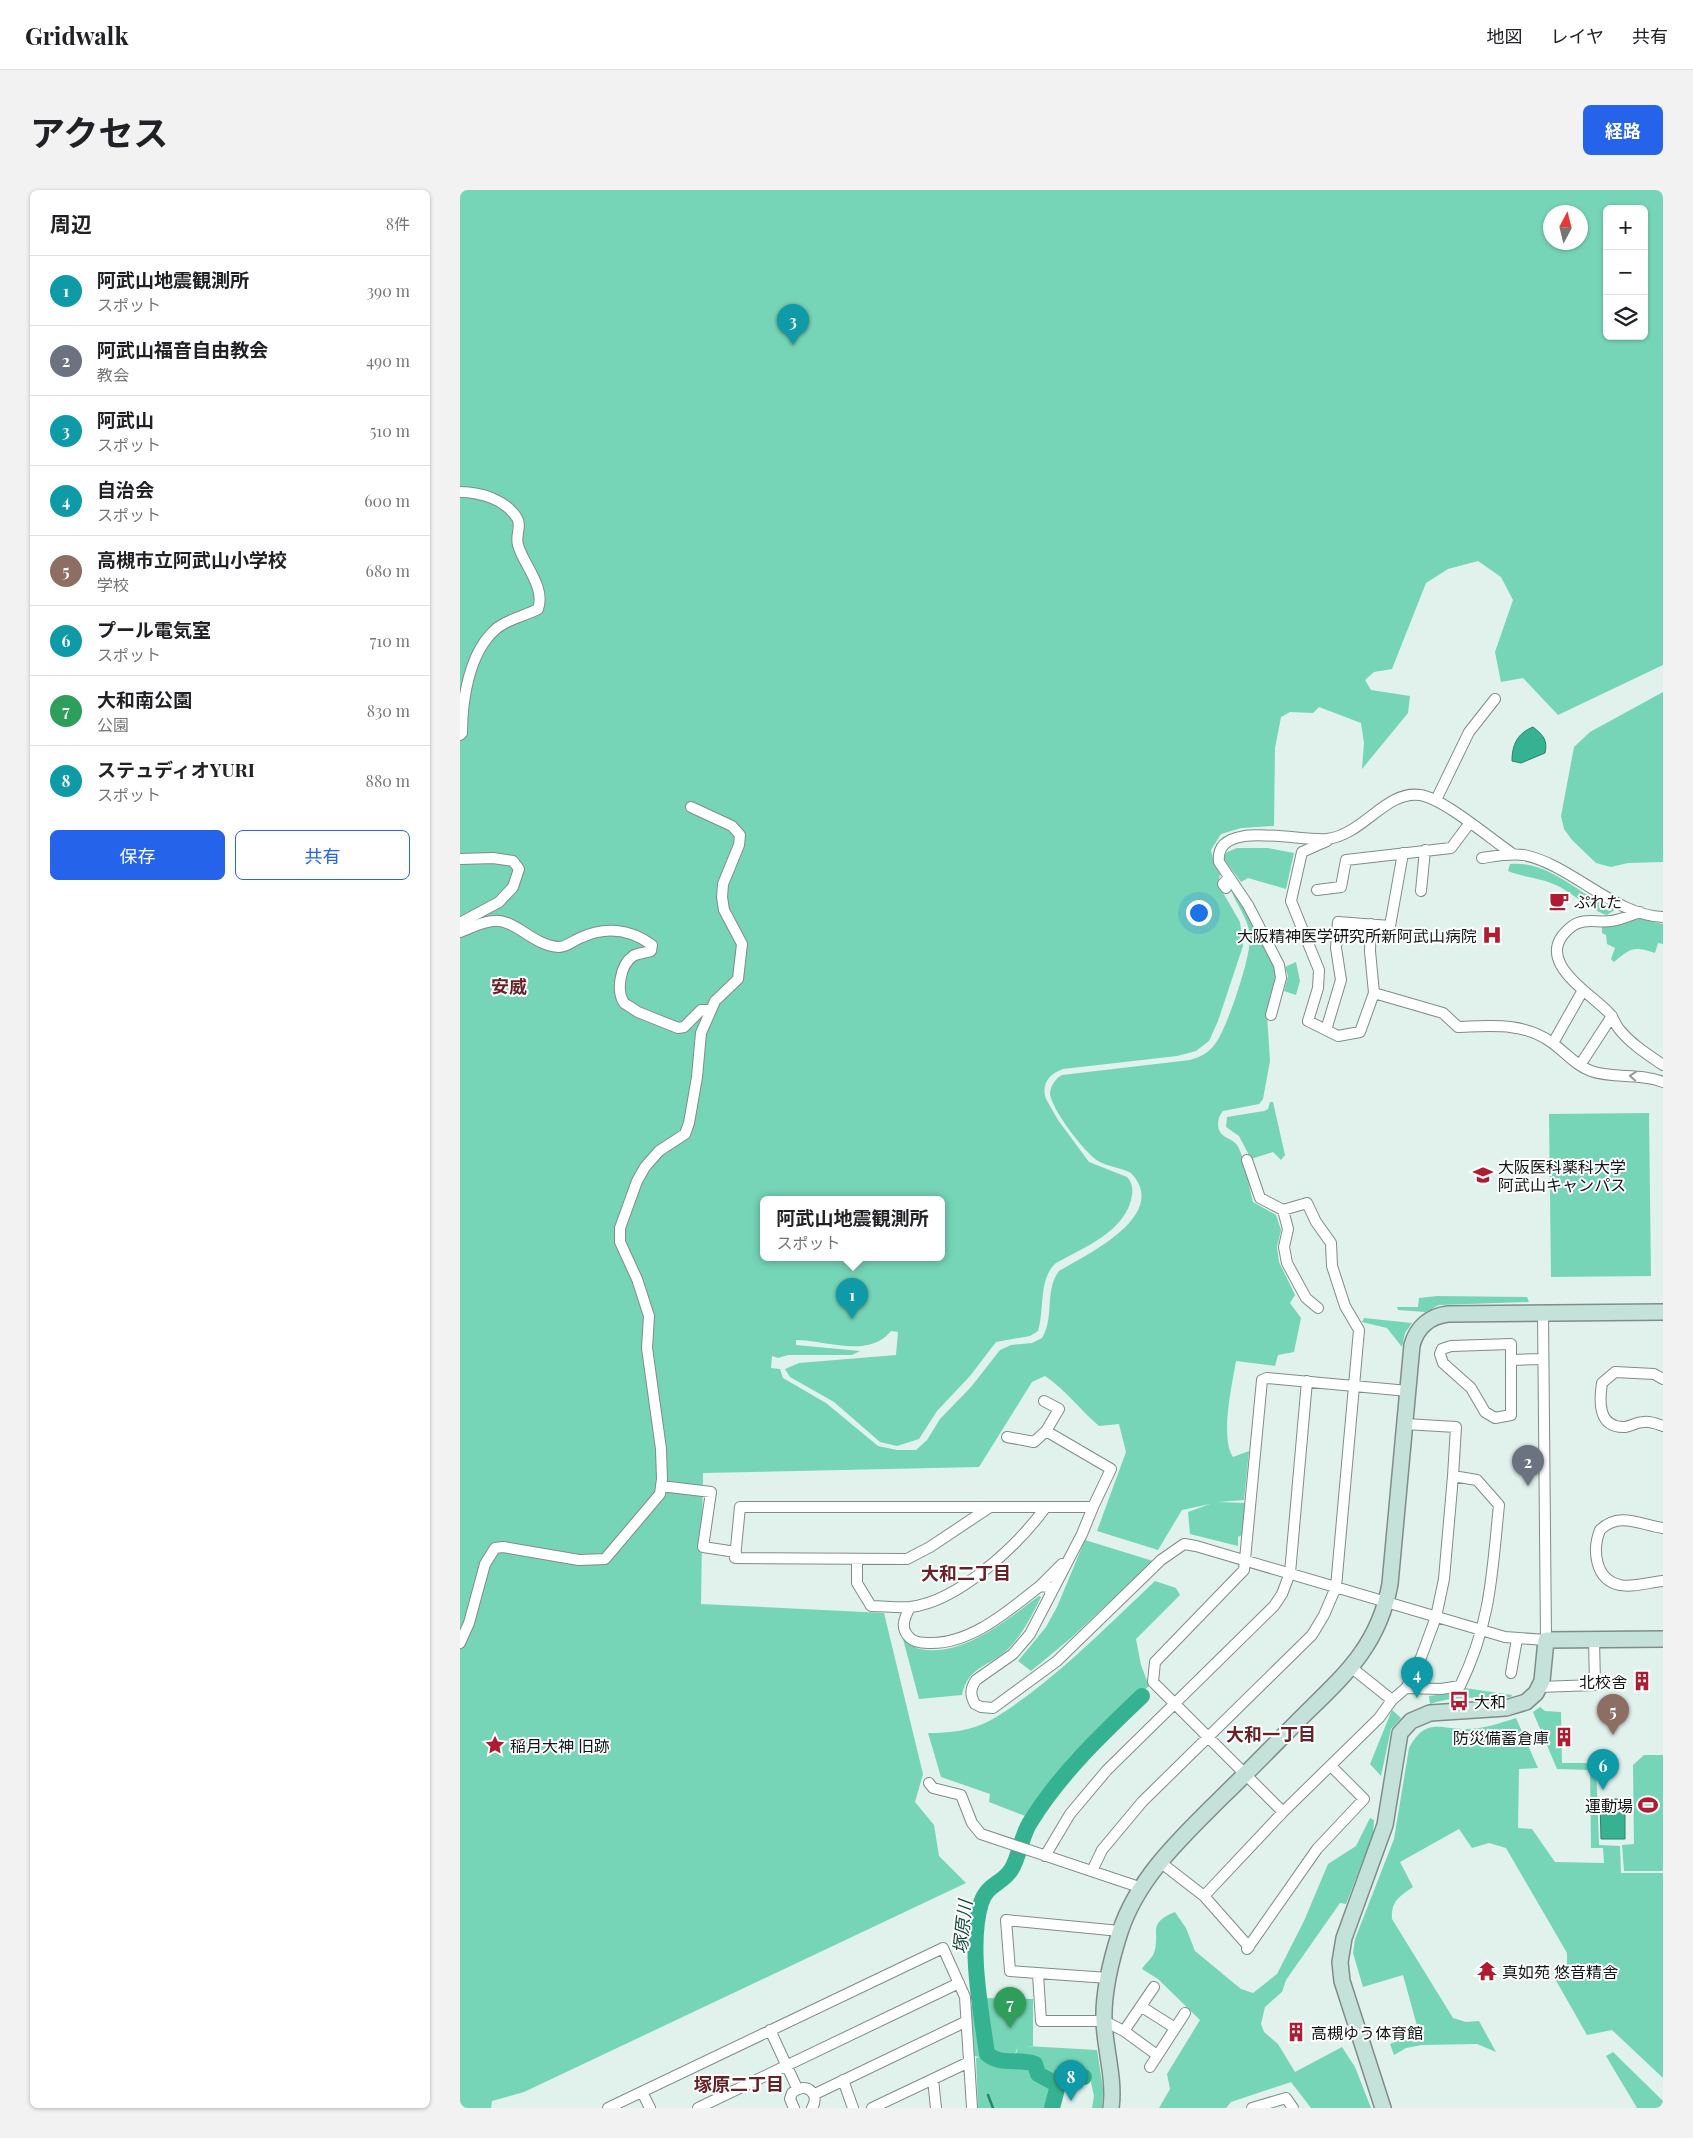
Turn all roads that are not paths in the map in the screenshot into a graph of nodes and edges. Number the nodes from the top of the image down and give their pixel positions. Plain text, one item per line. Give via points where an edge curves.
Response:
1 (460, 492) edge
2 (1495, 700) dead end
3 (460, 735) edge
4 (1436, 800) junction
5 (691, 807) dead end
6 (1469, 824) junction
7 (1332, 838) junction
8 (1425, 850) junction
9 (1403, 853) junction
10 (1513, 854) junction
11 (1482, 858) dead end
12 (460, 859) edge
13 (1317, 890) dead end
14 (1422, 891) dead end
15 (1640, 912) junction
16 (1663, 917) edge
17 (460, 923) edge
18 (1371, 924) junction
19 (460, 932) edge
20 (1583, 990) junction
21 (1374, 992) junction
22 (709, 1010) junction
23 (1271, 1015) dead end
24 (1612, 1016) junction
25 (1326, 1030) junction
26 (1553, 1043) junction
27 (1580, 1065) junction
28 (1663, 1065) edge
29 (1663, 1082) edge
30 (1247, 1160) dead end
31 (1283, 1210) junction
32 (1318, 1308) dead end
33 (1663, 1312) edge
34 (1543, 1313) junction
35 (1542, 1359) junction
36 (1511, 1360) junction
37 (1663, 1379) edge
38 (1307, 1381) junction
39 (1355, 1386) junction
40 (1408, 1390) junction
41 (1044, 1401) dead end
42 (1405, 1424) junction
43 (1663, 1426) edge
44 (1046, 1431) junction
45 (1007, 1437) dead end
46 (1453, 1476) junction
47 (661, 1486) junction
48 (990, 1507) junction
49 (1093, 1507) junction
50 (1044, 1508) junction
51 (1663, 1528) edge
52 (1074, 1550) junction
53 (736, 1552) junction
54 (857, 1559) junction
55 (1246, 1560) junction
56 (1290, 1574) junction
57 (1663, 1581) edge
58 (1040, 1586) junction
59 (1336, 1587) junction
60 (1050, 1594) junction
61 (1387, 1602) junction
62 (910, 1606) junction
63 (1436, 1617) junction
64 (1483, 1630) junction
65 (1517, 1639) junction
66 (1594, 1639) junction
67 (1663, 1639) edge
68 (1546, 1640) junction
69 (460, 1643) edge
70 (1352, 1668) junction
71 (1511, 1673) dead end
72 (1540, 1687) junction
73 (1406, 1688) junction
74 (1392, 1700) junction
75 (1175, 1704) junction
76 (1208, 1737) junction
77 (1332, 1766) junction
78 (1245, 1774) junction
79 (929, 1782) dead end
80 (1283, 1812) junction
81 (1045, 1856) junction
82 (1160, 1862) junction
83 (1092, 1872) junction
84 (1142, 1888) junction
85 (1204, 1896) junction
86 (1120, 1931) junction
87 (1038, 1974) junction
88 (1108, 1978) junction
89 (959, 1983) junction
90 (1154, 1987) dead end
91 (1142, 2006) junction
92 (1186, 2013) dead end
93 (1104, 2021) junction
94 (966, 2022) junction
95 (1175, 2028) junction
96 (770, 2030) junction
97 (1124, 2031) junction
98 (1157, 2055) junction
99 (969, 2062) junction
100 (786, 2065) junction
101 (1150, 2067) dead end
102 (933, 2079) junction
103 (843, 2080) junction
104 (797, 2088) junction
105 (642, 2092) junction
106 (815, 2094) junction
107 (790, 2107) edge
108 (608, 2108) edge
109 (650, 2108) edge
110 (698, 2108) edge
111 (812, 2108) edge
112 (853, 2108) edge
113 (872, 2108) edge
114 (936, 2108) edge
115 (972, 2108) edge
116 (1111, 2108) edge
117 (1252, 2108) edge
118 (1294, 2108) edge
119 (1383, 2108) edge

1 - 3 street via 494,499 517,517 518,545 528,563 540,604 538,609 497,628 486,640 465,694
2 - 4 street via 1469,732
4 - 6 street
4 - 7 street via 1418,794 1404,795 1355,830
5 - 22 street via 732,826 740,835 723,884 722,897 724,910 742,944 741,968 734,985 721,994
6 - 8 street via 1451,848
6 - 10 street
7 - 23 street via 1233,838 1225,842 1218,854 1227,883 1248,905 1279,965 1280,982
7 - 25 street via 1302,852 1291,901 1319,970 1319,984 1308,1021
8 - 9 street
8 - 14 street
9 - 13 street via 1346,860 1341,887
9 - 18 street via 1390,926
10 - 11 street
10 - 15 street via 1556,867
12 - 17 street via 513,861 519,869 513,888 499,902
15 - 16 street
15 - 20 street via 1612,921 1582,922 1566,932 1558,947 1560,964 1565,974
18 - 21 street
18 - 25 street via 1338,922 1336,948 1341,980
19 - 22 street via 494,920 504,921 539,942 562,947 592,933 628,931 645,939 652,948 636,954 625,964 619,988 624,1003 678,1028 684,1027 701,1010
20 - 24 street
20 - 26 street
21 - 25 street via 1360,1032 1338,1036
21 - 26 street via 1443,1013 1458,1027 1510,1026 1532,1032
22 - 47 street via 701,1033 689,1123 684,1134 659,1151 645,1167 620,1228 620,1242 637,1278 648,1316 647,1348 661,1449
24 - 27 street
24 - 28 street via 1626,1036
26 - 27 street
29 -> 27 street via 1650,1077 1602,1074
30 - 31 street via 1260,1198
31 - 32 street via 1288,1229 1284,1247 1287,1263 1306,1298
31 - 39 street via 1307,1203 1330,1242 1334,1274 1345,1306 1359,1330
33 - 34 street
34 - 35 street
34 - 40 street via 1448,1314 1432,1318 1420,1328 1413,1340
35 - 36 street
35 - 68 street
36 - 36 street via 1512,1415 1495,1418 1485,1412 1471,1388 1443,1363 1440,1354 1442,1349 1451,1346 1511,1344
37 - 43 street via 1654,1374 1615,1372 1602,1383 1600,1399 1600,1412 1614,1425 1624,1427 1646,1421
38 - 39 street
38 - 55 street via 1267,1378 1260,1383
38 - 56 street
39 - 40 street
39 - 59 street
40 - 42 street
41 - 44 street via 1059,1409
42 - 46 street via 1456,1427
42 - 61 street
44 - 45 street via 1034,1442
44 - 49 street via 1111,1469
46 - 63 street via 1444,1578
46 - 64 street via 1477,1480 1499,1505
47 - 53 street via 711,1492 703,1547
47 - 69 street via 660,1494 605,1559 579,1560 503,1546 495,1548 485,1564 469,1623
48 - 50 street
48 - 53 street via 740,1507
48 - 54 street via 907,1559
49 - 50 street
49 - 52 street
50 - 62 street via 1030,1528 992,1564 942,1596
51 - 57 street via 1632,1520 1615,1521 1600,1530 1596,1552 1601,1573 1609,1581 1621,1586
52 - 58 street
52 - 60 street
53 - 54 street via 735,1558
54 - 62 street via 857,1583 871,1606
55 - 56 street
55 - 60 street via 1184,1544 1161,1560 1057,1662 993,1708 980,1708 972,1698 972,1686 1030,1634
55 - 75 street via 1238,1577 1155,1662 1153,1682
56 - 59 street
56 - 75 street via 1274,1606
58 - 60 street via 1048,1588
58 - 62 street via 979,1630 946,1644 922,1643 900,1632
59 - 61 street
59 - 76 street via 1312,1635
61 - 63 street
61 - 70 street via 1369,1642
63 - 64 street
63 - 73 street via 1423,1657
64 - 65 street
64 - 73 street via 1460,1686
65 - 68 street
65 - 71 street
66 - 67 street
66 - 68 street
66 - 72 street via 1599,1686
68 - 72 street
70 - 74 street
70 - 78 street
72 - 119 street via 1531,1698 1513,1707 1430,1712 1407,1725 1398,1738 1385,1825 1344,1938 1340,1962 1342,1981
73 - 74 street
74 - 77 street
75 - 76 street
75 - 81 street via 1107,1770 1070,1814
76 - 78 street
76 - 83 street via 1124,1822 1102,1850
77 - 80 street
77 - 85 street via 1364,1799 1317,1848 1248,1948
78 - 80 street
78 - 82 street
79 - 81 street via 934,1788 961,1795 972,1823 981,1834
80 - 85 street
81 - 83 street
82 - 84 street
82 - 85 street
83 - 84 street
84 - 86 street
86 - 87 street via 1006,1920 1010,1971
86 - 88 street
87 - 88 street
87 - 93 street via 1041,2021
88 - 93 street
89 - 94 street via 965,1997
89 - 96 street via 943,1948
89 - 100 street
90 - 91 street
91 - 95 street
91 - 97 street
92 - 95 street
93 - 97 street
93 - 116 street via 1112,2081
94 - 99 street
94 - 103 street
95 - 98 street
96 - 100 street
96 - 105 street
97 - 98 street
98 - 101 street
99 - 102 street
99 - 115 street
100 - 104 street
100 - 110 street
102 - 113 street
102 - 114 street
103 - 106 street
103 - 112 street
104 - 106 street via 807,2088
104 - 107 street via 792,2093
105 - 108 street
105 - 109 street
106 - 111 street
117 - 118 street via 1286,2098

